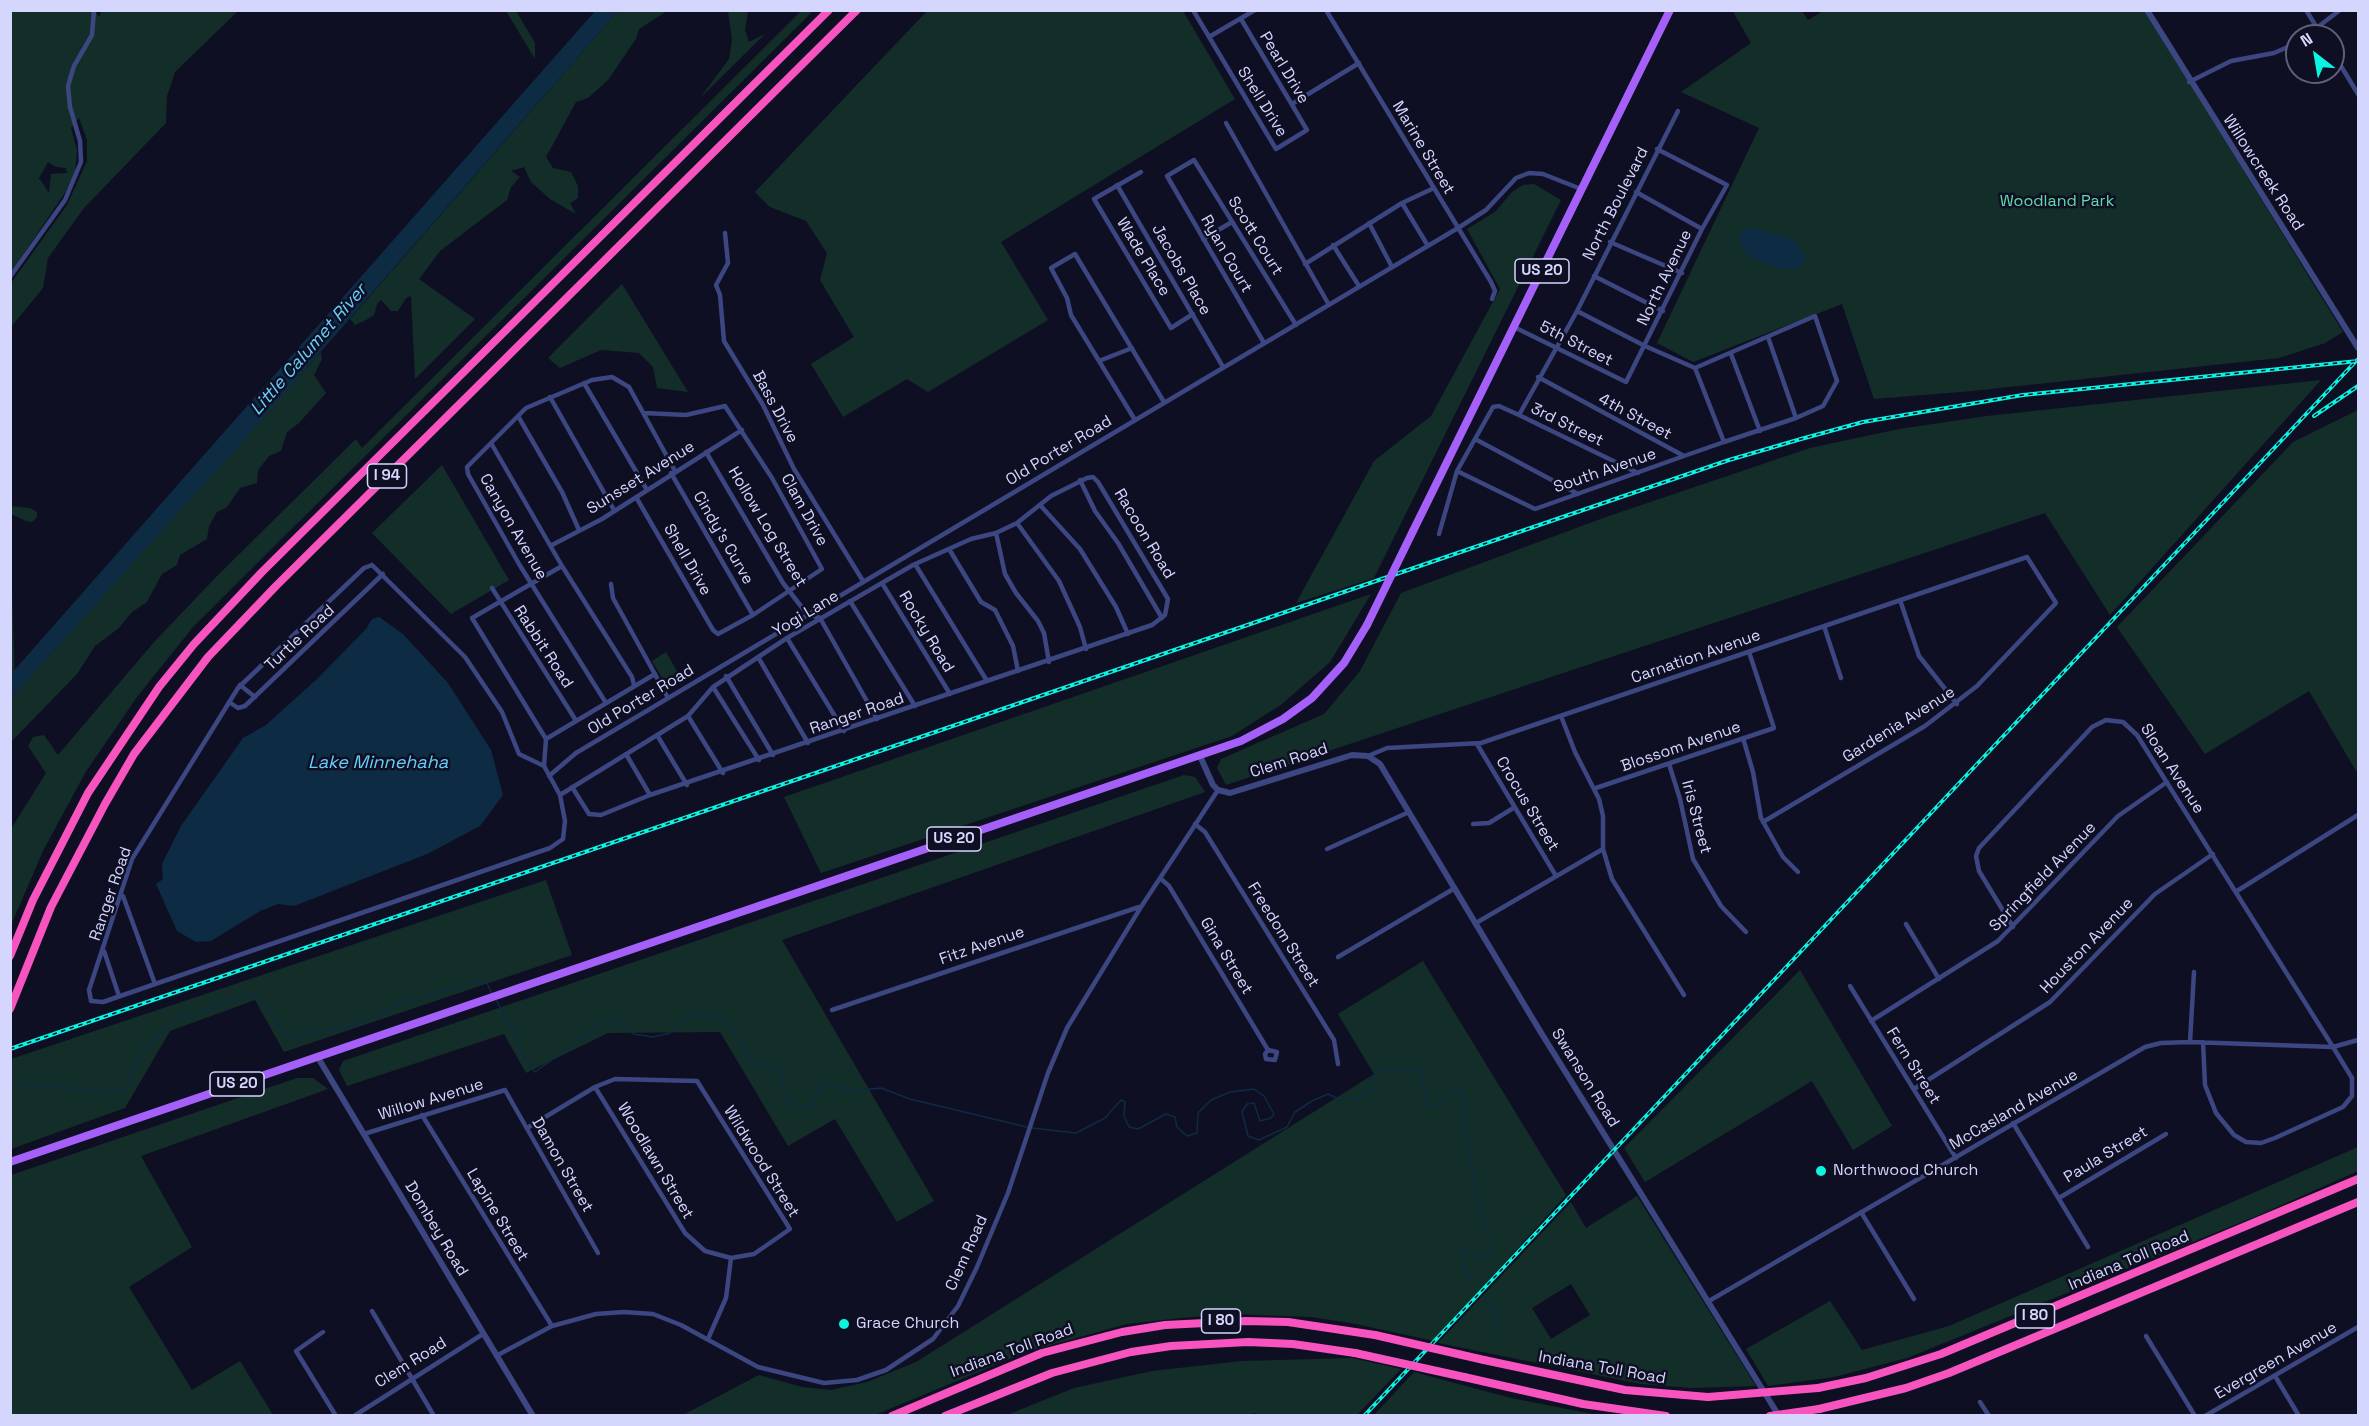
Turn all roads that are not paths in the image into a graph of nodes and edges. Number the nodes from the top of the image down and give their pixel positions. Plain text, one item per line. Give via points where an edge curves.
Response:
1 (94, 10) edge
2 (829, 10) edge
3 (857, 10) edge
4 (1193, 10) edge
5 (1255, 10) edge
6 (1326, 10) edge
7 (1670, 10) edge
8 (2147, 10) edge
9 (2306, 10) edge
10 (2340, 10) edge
11 (1241, 19) junction
12 (2315, 24) edge
13 (2321, 24) edge
14 (1209, 37) junction
15 (2285, 48) edge
16 (1359, 63) junction
17 (2345, 71) edge
18 (2189, 82) junction
19 (2358, 91) edge
20 (1292, 104) junction
21 (1678, 111) dead end
22 (1226, 123) dead end
23 (1307, 130) joint
24 (1657, 149) junction
25 (1141, 172) dead end
26 (1167, 176) joint
27 (1118, 185) junction
28 (1434, 188) junction
29 (1581, 189) junction
30 (1636, 192) junction
31 (1402, 203) junction
32 (1232, 222) junction
33 (1369, 223) junction
34 (1458, 228) junction
35 (1702, 229) junction
36 (725, 233) dead end
37 (1203, 239) junction
38 (1610, 242) junction
39 (1333, 245) junction
40 (1428, 246) junction
41 (1305, 264) junction
42 (1392, 267) junction
43 (1682, 273) junction
44 (1594, 276) junction
45 (10, 277) edge
46 (1359, 286) junction
47 (1492, 298) dead end
48 (1329, 305) junction
49 (1577, 311) junction
50 (1663, 311) junction
51 (1193, 314) junction
52 (1296, 325) junction
53 (1515, 327) junction
54 (1768, 337) junction
55 (1264, 343) junction
56 (1556, 346) junction
57 (1645, 346) junction
58 (1131, 348) junction
59 (2358, 348) edge
60 (1731, 354) junction
61 (1099, 361) junction
62 (1223, 367) junction
63 (1695, 368) junction
64 (1538, 377) junction
65 (1626, 382) joint
66 (584, 383) junction
67 (550, 397) junction
68 (1164, 402) junction
69 (644, 413) junction
70 (1519, 415) junction
71 (518, 416) junction
72 (1796, 418) junction
73 (1135, 420) junction
74 (742, 430) junction
75 (1760, 431) junction
76 (1475, 439) junction
77 (1724, 442) junction
78 (491, 443) junction
79 (706, 452) junction
80 (1684, 456) junction
81 (1457, 471) junction
82 (673, 472) junction
83 (1638, 473) junction
84 (1080, 480) junction
85 (647, 490) junction
86 (1578, 494) junction
87 (636, 497) junction
88 (1040, 505) junction
89 (614, 510) junction
90 (1017, 523) junction
91 (579, 530) junction
92 (996, 533) junction
93 (1439, 534) dead end
94 (552, 545) junction
95 (949, 549) junction
96 (915, 564) junction
97 (562, 566) junction
98 (383, 574) junction
99 (863, 581) junction
100 (882, 583) junction
101 (532, 584) junction
102 (611, 584) dead end
103 (492, 588) dead end
104 (790, 591) junction
105 (1900, 600) junction
106 (850, 601) junction
107 (501, 602) junction
108 (2056, 603) joint
109 (807, 614) junction
110 (753, 615) junction
111 (820, 618) junction
112 (1162, 618) junction
113 (1824, 626) junction
114 (1128, 634) junction
115 (787, 638) junction
116 (1086, 649) junction
117 (1749, 652) junction
118 (758, 657) junction
119 (1049, 662) junction
120 (1018, 671) junction
121 (655, 674) junction
122 (726, 676) junction
123 (1841, 678) dead end
124 (987, 681) junction
125 (240, 685) junction
126 (634, 685) junction
127 (713, 687) junction
128 (950, 694) junction
129 (255, 697) junction
130 (668, 698) junction
131 (229, 702) junction
132 (606, 703) junction
133 (1957, 704) junction
134 (915, 706) junction
135 (688, 716) junction
136 (1560, 716) junction
137 (575, 719) junction
138 (877, 719) junction
139 (844, 731) junction
140 (657, 735) junction
141 (1743, 738) junction
142 (546, 739) junction
143 (808, 743) junction
144 (1477, 744) junction
145 (626, 754) junction
146 (773, 756) junction
147 (1200, 756) junction
148 (1368, 756) junction
149 (759, 760) junction
150 (1669, 764) junction
151 (544, 766) junction
152 (723, 773) junction
153 (549, 776) junction
154 (2167, 782) junction
155 (687, 785) junction
156 (572, 787) junction
157 (1596, 788) junction
158 (1218, 790) junction
159 (560, 795) junction
160 (650, 795) junction
161 (1515, 807) junction
162 (1409, 812) junction
163 (2358, 816) edge
164 (1763, 822) junction
165 (1195, 824) junction
166 (1473, 824) dead end
167 (1327, 849) dead end
168 (1603, 849) junction
169 (2213, 854) junction
170 (1798, 872) dead end
171 (1556, 876) junction
172 (1160, 878) junction
173 (1455, 888) junction
174 (2237, 891) junction
175 (123, 896) junction
176 (1141, 907) junction
177 (1476, 923) junction
178 (1906, 924) dead end
179 (2013, 927) junction
180 (1746, 932) dead end
181 (104, 951) junction
182 (10, 956) edge
183 (1338, 957) dead end
184 (2194, 972) dead end
185 (1939, 979) junction
186 (155, 984) junction
187 (1850, 986) dead end
188 (1684, 995) dead end
189 (119, 996) junction
190 (10, 1009) edge
191 (832, 1010) dead end
192 (1871, 1021) junction
193 (2358, 1040) edge
194 (2190, 1042) junction
195 (2203, 1042) junction
196 (2333, 1047) junction
197 (1268, 1050) dead end
198 (317, 1056) junction
199 (1338, 1064) dead end
200 (595, 1087) junction
201 (1914, 1089) junction
202 (506, 1090) joint
203 (422, 1115) junction
204 (2013, 1123) junction
205 (527, 1128) junction
206 (364, 1134) junction
207 (2166, 1134) dead end
208 (1956, 1158) junction
209 (10, 1162) edge
210 (2358, 1179) edge
211 (2059, 1198) junction
212 (2358, 1202) edge
213 (1861, 1212) junction
214 (2088, 1247) dead end
215 (598, 1253) dead end
216 (731, 1258) junction
217 (1914, 1299) dead end
218 (1709, 1301) junction
219 (372, 1311) dead end
220 (552, 1326) junction
221 (2358, 1327) edge
222 (322, 1332) dead end
223 (483, 1334) junction
224 (2146, 1336) dead end
225 (708, 1339) junction
226 (496, 1356) junction
227 (2275, 1376) junction
228 (412, 1378) junction
229 (1980, 1401) dead end
230 (336, 1416) edge
231 (354, 1416) edge
232 (434, 1416) edge
233 (533, 1416) edge
234 (892, 1416) edge
235 (945, 1416) edge
236 (1666, 1416) edge
237 (1770, 1416) edge
238 (1779, 1416) edge
239 (1989, 1416) edge
240 (2195, 1416) edge
241 (2205, 1416) edge
242 (2299, 1416) edge

1 - 45 street via 92,35 74,66 68,86 81,162 65,200
2 - 182 highway, I 94 via 194,644 159,687 88,792 33,900
3 - 190 highway, I 94 via 208,657 134,754 105,804 51,907
4 - 14 street
5 - 11 street
6 - 16 street, Marine Street
7 - 29 main road, US 20
8 - 18 street, Willowcreek Road
9 - 12 street
10 - 13 street
11 - 14 street
11 - 20 street, Pearl Drive
14 - 23 street, Shell Drive via 1276,148
15 - 18 street via 2230,61
16 - 20 street
16 - 28 street, Marine Street
17 - 19 street
18 - 59 street, Willowcreek Road
20 - 23 street, Pearl Drive
21 - 24 street, North Boulevard
22 - 41 street
24 - 30 street, North Boulevard
24 - 35 street, North Avenue via 1727,185
25 - 27 street
26 - 32 street, Scott Court via 1194,160
26 - 37 street, Ryan Court
27 - 51 street, Jacobs Place
27 - 51 street, Wade Place via 1094,199 1171,328
28 - 31 street
28 - 34 street, Marine Street
29 - 34 street, Old Porter Road via 1549,175 1522,175 1486,210
29 - 53 main road, US 20
30 - 35 street
30 - 38 street, North Boulevard
31 - 33 street
31 - 40 street
32 - 37 street
32 - 52 street, Scott Court
33 - 39 street
33 - 42 street
34 - 40 street, Old Porter Road
34 - 47 street, Marine Street via 1494,287
35 - 43 street, North Avenue
36 - 99 street, Bass Drive via 728,263 716,281 724,341 763,405 794,469
37 - 55 street, Ryan Court
38 - 43 street
38 - 44 street, North Boulevard
39 - 41 street
39 - 46 street
40 - 42 street, Old Porter Road
41 - 48 street
42 - 46 street, Old Porter Road
43 - 50 street, North Avenue
44 - 49 street, North Boulevard
44 - 50 street
46 - 48 street, Old Porter Road
48 - 52 street, Old Porter Road
49 - 56 street, North Boulevard
49 - 57 street
50 - 57 street, North Avenue
51 - 62 street, Jacobs Place
52 - 55 street, Old Porter Road
53 - 56 street, 5th Street
53 - 147 main road, US 20, bridge via 1367,625 1337,672 1302,706 1250,737
54 - 60 street
54 - 72 street
54 - 72 street via 1815,316 1838,381 1823,406
55 - 62 street, Old Porter Road
56 - 64 street, North Boulevard
56 - 65 street, 5th Street
57 - 63 street
57 - 65 street, North Avenue
58 - 61 street
58 - 61 street via 1075,254 1051,268 1071,315
58 - 68 street
60 - 63 street
60 - 75 street
61 - 73 street
62 - 68 street, Old Porter Road
63 - 77 street
64 - 70 street, North Boulevard
64 - 80 street, 4th Street
66 - 67 street, Canyon Avenue
66 - 69 street, Canyon Avenue via 612,377 620,380 629,387
66 - 85 street
67 - 71 street, Canyon Avenue
67 - 89 street
68 - 73 street, Old Porter Road
69 - 74 street via 686,415 720,405 729,409
69 - 82 street, Cindy's Curve
70 - 76 street via 1493,407
70 - 83 street, 3rd Street
71 - 78 street, Canyon Avenue
71 - 91 street
72 - 75 street
73 - 99 street, Old Porter Road
74 - 79 street, Sunsset Avenue
74 - 104 street, Clam Drive via 822,566 819,573
75 - 77 street
76 - 81 street
76 - 86 street
77 - 80 street, 4th Street
78 - 94 street, Canyon Avenue
78 - 101 street, Canyon Avenue via 470,462 467,471
79 - 82 street, Sunsset Avenue
79 - 104 street, Hollow Log Street
80 - 83 street, South Avenue
81 - 86 street, South Avenue via 1535,508
81 - 93 street
82 - 85 street, Sunsset Avenue
82 - 110 street, Cindy's Curve
83 - 86 street, South Avenue
84 - 88 street, Yogi Lane
84 - 112 street via 1099,518
84 - 112 street, Racoon Road via 1093,477 1098,482 1166,592 1168,605
85 - 87 street, Sunsset Avenue
87 - 89 street, Sunsset Avenue
87 - 110 street, Shell Drive via 713,630 718,634
88 - 90 street, Yogi Lane
88 - 114 street via 1080,549
89 - 91 street, Sunsset Avenue
90 - 92 street, Yogi Lane
90 - 116 street via 1059,581
91 - 94 street, Sunsset Avenue
92 - 95 street, Yogi Lane
92 - 119 street via 1005,573 1044,633
94 - 97 street, Canyon Avenue
95 - 96 street, Yogi Lane
95 - 120 street via 981,602 995,610 1013,646
96 - 100 street, Yogi Lane
96 - 124 street
97 - 101 street
97 - 126 street, Canyon Avenue
98 - 125 street, Ranger Road via 374,565 364,568
98 - 129 street, Turtle Road
98 - 151 street via 470,664 502,712 519,754
99 - 109 street, Old Porter Road
100 - 106 street, Yogi Lane
100 - 128 street, Rocky Road
101 - 107 street
101 - 132 street, Canyon Avenue
102 - 121 street via 613,598
103 - 107 street, Rabbit Road
104 - 109 street, Hollow Log Street
104 - 110 street
105 - 108 street, Carnation Avenue via 2027,557
105 - 113 street, Carnation Avenue
105 - 133 street via 1919,656
106 - 111 street, Yogi Lane
106 - 134 street
107 - 137 street, Rabbit Road
107 - 142 street via 472,618
108 - 133 street, Gardenia Avenue
109 - 111 street
109 - 130 street, Old Porter Road
111 - 115 street, Yogi Lane
111 - 138 street
112 - 114 street, Ranger Road
113 - 117 street, Carnation Avenue
113 - 123 street
114 - 116 street, Ranger Road
115 - 118 street, Yogi Lane
115 - 139 street
116 - 119 street, Ranger Road
117 - 136 street, Carnation Avenue
117 - 141 street, Blossom Avenue via 1774,728
118 - 122 street, Yogi Lane
118 - 143 street
119 - 120 street, Ranger Road
120 - 124 street, Ranger Road
121 - 126 street
121 - 130 street
122 - 127 street, Yogi Lane
122 - 146 street
124 - 128 street, Ranger Road
125 - 129 street
125 - 131 street, Ranger Road
126 - 132 street
127 - 135 street, Yogi Lane
127 - 149 street
128 - 134 street, Ranger Road
129 - 131 street via 240,708
130 - 153 street, Old Porter Road via 576,753
131 - 175 street, Ranger Road via 138,849 130,864
132 - 137 street
133 - 164 street, Gardenia Avenue
134 - 138 street, Ranger Road
135 - 140 street, Yogi Lane
135 - 152 street
136 - 144 street, Carnation Avenue
136 - 157 street
137 - 142 street
138 - 139 street, Ranger Road
139 - 143 street, Ranger Road
140 - 145 street, Yogi Lane
140 - 155 street
141 - 150 street, Blossom Avenue
141 - 164 street
142 - 151 street
143 - 146 street, Ranger Road
144 - 148 street, Carnation Avenue via 1387,748
144 - 161 street, Crocus Street
145 - 156 street, Yogi Lane
145 - 160 street
146 - 149 street, Ranger Road
147 - 158 street
147 - 198 main road, US 20
148 - 158 street, Clem Road via 1346,757 1240,791
148 - 162 street, Swanson Road via 1383,768
149 - 152 street, Ranger Road
150 - 157 street, Blossom Avenue
150 - 180 street, Iris Street via 1693,859 1721,906
151 - 153 street, Ranger Road
152 - 155 street, Ranger Road
153 - 159 street, Ranger Road
154 - 169 street, Sloan Avenue
154 - 179 street, Springfield Avenue via 2118,816
154 - 179 street, Sloan Avenue via 2132,728 2115,720 2092,727 1976,855 1979,871
155 - 160 street, Ranger Road
156 - 159 street, Yogi Lane
156 - 160 street, Ranger Road via 589,814 595,816
157 - 168 street via 1603,816
158 - 165 street, Clem Road
159 - 186 street, Ranger Road via 565,834 553,847
161 - 166 street via 1489,823
161 - 171 street, Crocus Street
162 - 167 street
162 - 173 street, Swanson Road
163 - 174 street
164 - 170 street via 1783,857
165 - 172 street, Clem Road
165 - 199 street, Freedom Street via 1206,832 1334,1040
168 - 171 street
168 - 188 street via 1615,884
169 - 174 street, Sloan Avenue
169 - 201 street, Houston Avenue via 2154,894 2050,1002
171 - 177 street
172 - 176 street, Clem Road
172 - 197 street, Gina Street via 1169,886
173 - 177 street, Swanson Road
173 - 183 street
174 - 196 street, Sloan Avenue
175 - 181 street, Ranger Road
175 - 186 street
176 - 191 street, Fitz Avenue
176 - 225 street, Clem Road via 1067,1028 1008,1193 958,1306 933,1339 886,1370 857,1380 824,1383 758,1367
177 - 218 street, Swanson Road
178 - 185 street
179 - 185 street, Springfield Avenue
181 - 189 street
181 - 189 street, Ranger Road via 89,998 98,1003
184 - 194 street
185 - 192 street, Springfield Avenue
186 - 189 street, Ranger Road
187 - 192 street, Fern Street
192 - 201 street, Fern Street
193 - 196 street, McCasland Avenue
194 - 195 street, McCasland Avenue
194 - 204 street, McCasland Avenue via 2145,1047
195 - 196 street, McCasland Avenue
195 - 196 street, Sloan Avenue via 2205,1085 2216,1113 2234,1135 2246,1142 2261,1143 2339,1110 2349,1101 2352,1078
198 - 206 street, Dombey Road
198 - 209 main road, US 20
200 - 205 street
200 - 216 street, Woodlawn Street via 684,1233 705,1251
200 - 216 street, Wildwood Street via 615,1078 697,1081 789,1229 754,1254
201 - 208 street, Fern Street
202 - 203 street, Willow Avenue
202 - 205 street, Damon Street
203 - 206 street, Willow Avenue
203 - 220 street, Lapine Street
204 - 208 street, McCasland Avenue
204 - 211 street
205 - 215 street, Damon Street
206 - 223 street, Dombey Road
207 - 211 street, Paula Street
208 - 213 street, McCasland Avenue
210 - 234 highway, Indiana Toll Road / I 80, bridge via 1941,1354 1818,1388 1708,1397 1625,1390 1375,1335 1288,1322 1246,1321 1165,1325 1042,1353
211 - 214 street
212 - 237 highway, I 80, bridge via 1949,1373 1819,1409
213 - 217 street
213 - 218 street, McCasland Avenue
216 - 225 street via 726,1298
218 - 238 street, Swanson Road
219 - 228 street
220 - 225 street, Clem Road via 596,1314 653,1314
220 - 226 street, Clem Road
221 - 227 street, Evergreen Avenue
222 - 230 street via 296,1351
223 - 226 street, Dombey Road
223 - 228 street, Clem Road
224 - 240 street
226 - 233 street, Dombey Road
227 - 241 street, Evergreen Avenue
227 - 242 street
228 - 231 street, Clem Road
228 - 232 street
229 - 239 street
235 - 236 highway, Indiana Toll Road / I 80, bridge via 1052,1373 1131,1352 1248,1342 1355,1353 1583,1404

